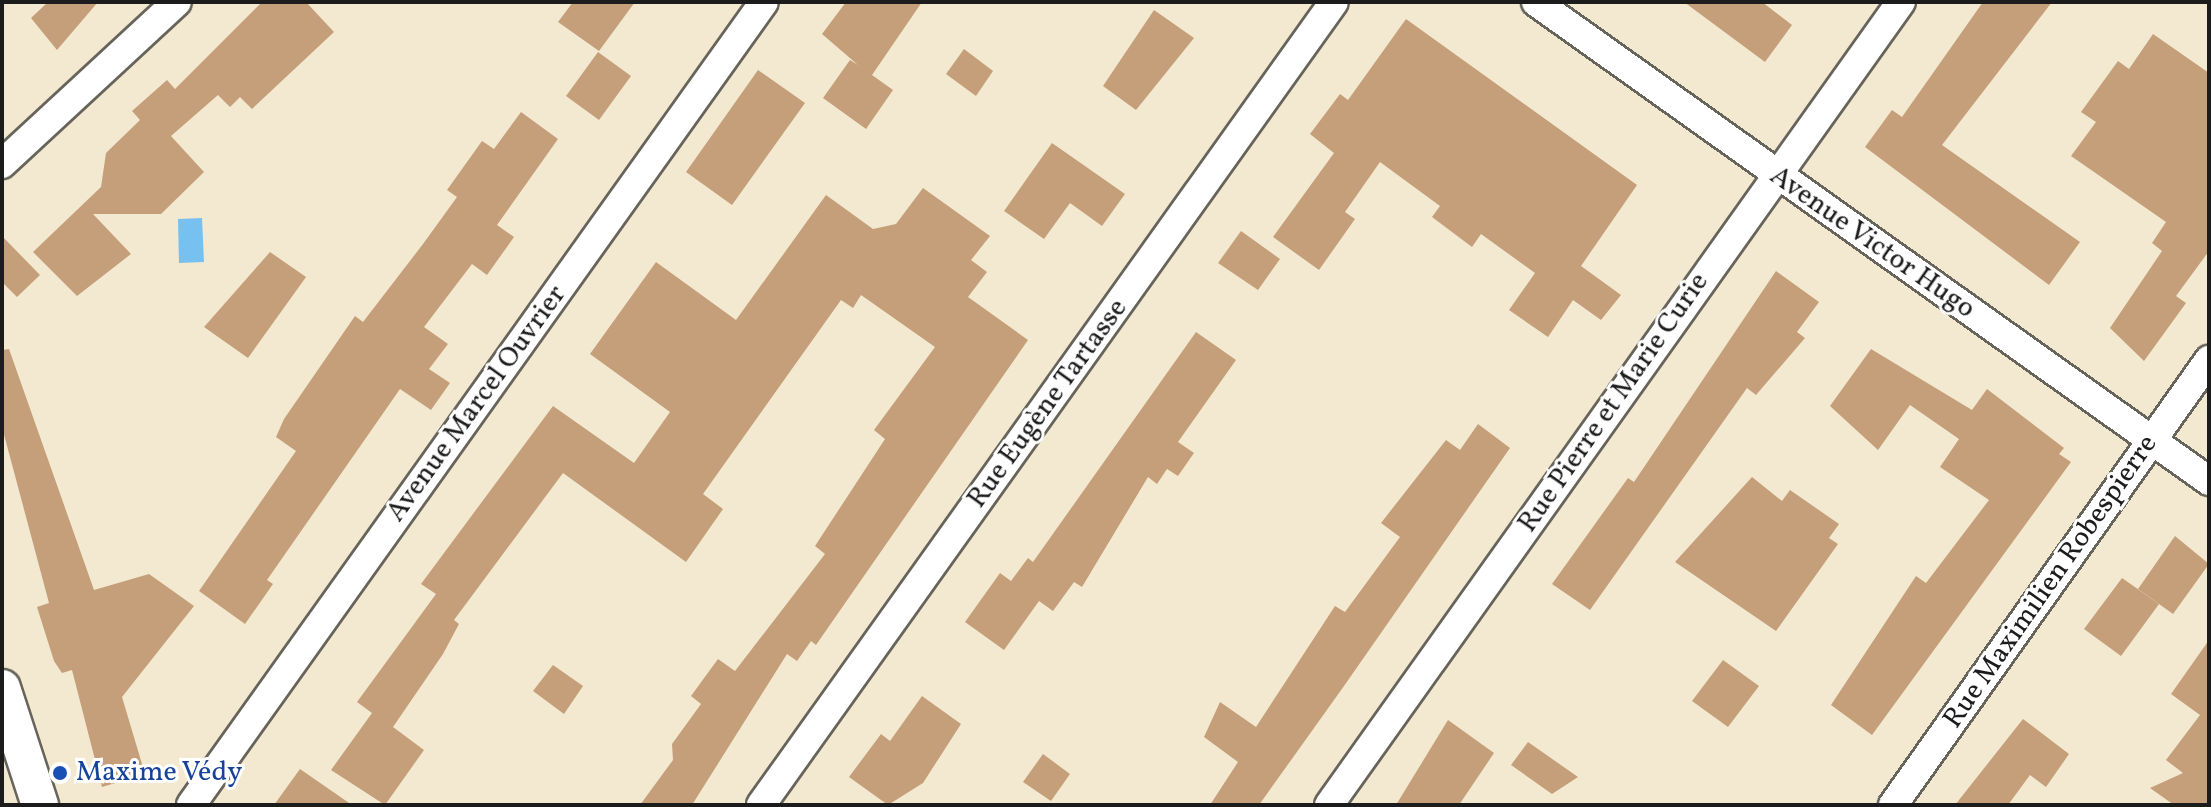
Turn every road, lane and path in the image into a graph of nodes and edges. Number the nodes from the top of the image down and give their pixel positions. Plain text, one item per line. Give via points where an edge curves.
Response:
1 (177, 2) edge
2 (764, 2) edge
3 (1334, 2) edge
4 (1536, 2) edge
5 (1901, 2) edge
6 (2, 164) edge
7 (1776, 175) junction
8 (2209, 360) edge
9 (2152, 440) junction
10 (2209, 481) edge
11 (2, 688) edge
12 (40, 805) edge
13 (191, 805) edge
14 (761, 805) edge
15 (1329, 805) edge
16 (1893, 805) edge

1 - 6 street
2 - 13 street, Avenue Marcel Ouvrier
3 - 14 street, Rue Eugène Tartasse
4 - 7 street, Avenue Victor Hugo
5 - 7 street, Rue Pierre et Marie Curie
7 - 9 street, Avenue Victor Hugo
7 - 15 street, Rue Pierre et Marie Curie
8 - 9 street, Rue Maximilien Robespierre
9 - 10 street, Avenue Victor Hugo
9 - 16 street, Rue Maximilien Robespierre
11 - 12 street

